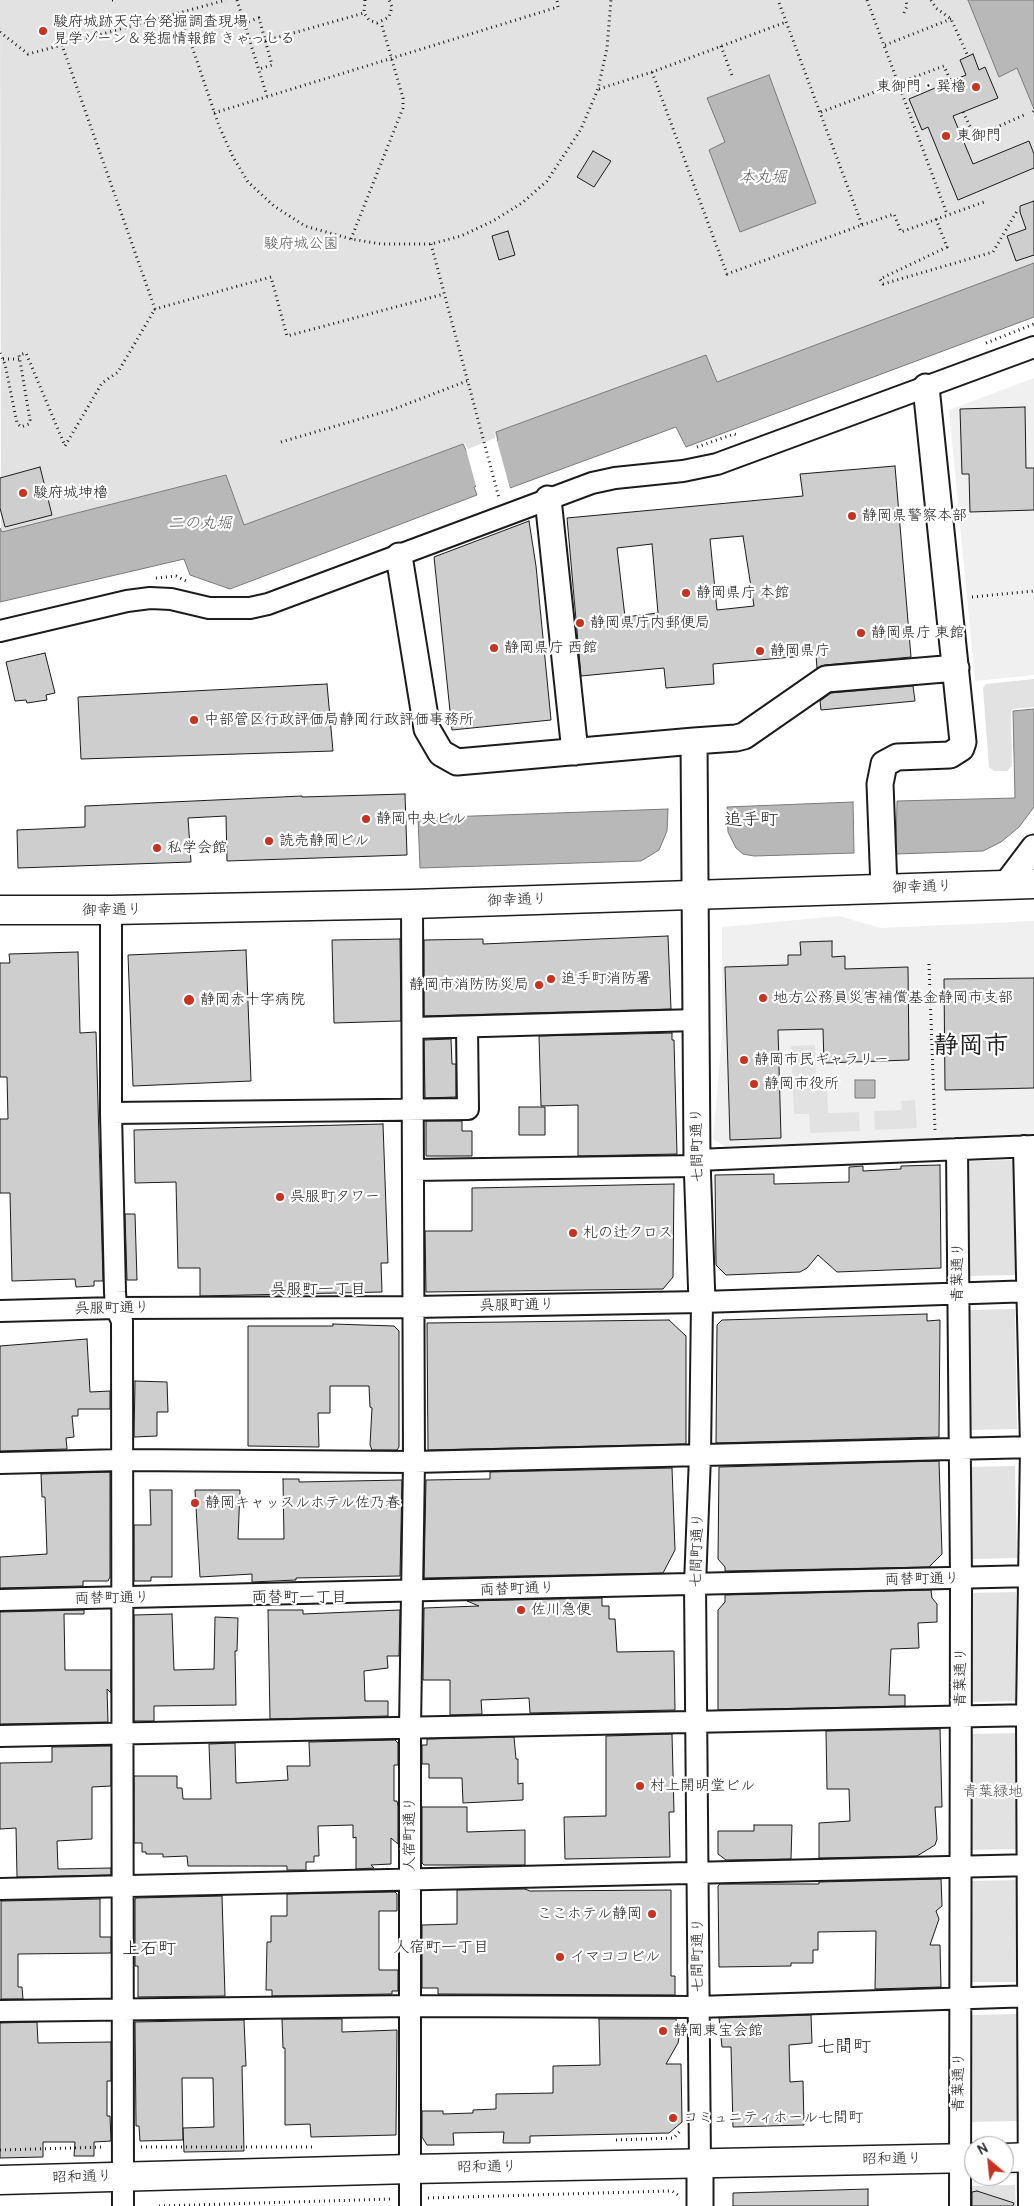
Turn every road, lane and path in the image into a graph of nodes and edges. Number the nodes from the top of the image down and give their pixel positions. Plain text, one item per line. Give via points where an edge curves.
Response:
1 (226, 0) edge
2 (237, 0) edge
3 (365, 0) edge
4 (389, 0) edge
5 (556, 0) edge
6 (611, 0) edge
7 (778, 0) edge
8 (867, 0) edge
9 (906, 0) edge
10 (931, 0) edge
11 (904, 12) dead end
12 (364, 13) junction
13 (181, 14) junction
14 (950, 19) junction
15 (381, 22) junction
16 (786, 22) junction
17 (244, 23) junction
18 (0, 32) edge
19 (265, 41) junction
20 (62, 45) junction
21 (721, 46) junction
22 (885, 46) junction
23 (967, 54) dead end
24 (391, 57) junction
25 (259, 69) junction
26 (652, 72) junction
27 (733, 78) dead end
28 (951, 82) dead end
29 (898, 84) junction
30 (598, 89) junction
31 (267, 96) junction
32 (821, 112) junction
33 (963, 112) dead end
34 (214, 113) junction
35 (1024, 116) dead end
36 (984, 202) dead end
37 (1017, 210) dead end
38 (948, 214) junction
39 (936, 219) junction
40 (862, 225) junction
41 (351, 239) junction
42 (431, 244) junction
43 (444, 294) junction
44 (156, 309) junction
45 (1034, 324) edge
46 (982, 345) dead end
47 (1034, 347) edge
48 (0, 353) edge
49 (3, 359) junction
50 (20, 359) junction
51 (467, 382) junction
52 (926, 387) junction
53 (743, 436) dead end
54 (281, 442) dead end
55 (693, 448) dead end
56 (548, 498) junction
57 (501, 503) dead end
58 (399, 556) junction
59 (153, 578) dead end
60 (189, 583) dead end
61 (1034, 592) edge
62 (972, 597) dead end
63 (0, 631) edge
64 (956, 668) junction
65 (694, 741) junction
66 (575, 752) junction
67 (1034, 848) edge
68 (1034, 884) edge
69 (1006, 885) junction
70 (884, 888) junction
71 (694, 893) junction
72 (412, 904) junction
73 (0, 910) edge
74 (111, 910) junction
75 (930, 964) dead end
76 (696, 1020) junction
77 (466, 1026) junction
78 (413, 1028) junction
79 (411, 1111) junction
80 (111, 1112) junction
81 (1029, 1146) edge
82 (957, 1149) junction
83 (936, 1150) junction
84 (697, 1163) junction
85 (413, 1170) junction
86 (1032, 1291) edge
87 (958, 1293) junction
88 (702, 1302) junction
89 (413, 1307) junction
90 (116, 1308) junction
91 (0, 1311) edge
92 (1033, 1447) edge
93 (960, 1450) junction
94 (700, 1456) junction
95 (122, 1460) junction
96 (414, 1462) junction
97 (0, 1463) edge
98 (1032, 1576) edge
99 (961, 1579) junction
100 (695, 1584) junction
101 (412, 1592) junction
102 (122, 1598) junction
103 (0, 1600) edge
104 (1031, 1715) edge
105 (961, 1716) junction
106 (695, 1723) junction
107 (410, 1728) junction
108 (121, 1733) junction
109 (0, 1736) edge
110 (1031, 1865) edge
111 (960, 1867) junction
112 (698, 1873) junction
113 (410, 1880) junction
114 (123, 1886) junction
115 (0, 1889) edge
116 (1031, 1996) edge
117 (959, 1998) junction
118 (411, 2006) junction
119 (698, 2007) junction
120 (122, 2009) junction
121 (0, 2010) edge
122 (683, 2128) dead end
123 (965, 2136) edge
124 (610, 2140) dead end
125 (122, 2147) junction
126 (321, 2147) dead end
127 (0, 2150) edge
128 (1023, 2157) edge
129 (964, 2158) edge
130 (700, 2163) junction
131 (411, 2169) junction
132 (964, 2174) edge
133 (123, 2176) junction
134 (0, 2180) edge
135 (123, 2206) edge
136 (410, 2206) edge
137 (700, 2206) edge
138 (960, 2206) edge
139 (1029, 2206) edge

1 - 13 path
2 - 17 path
3 - 12 path
4 - 15 path via 391,12
5 - 24 path via 558,6
6 - 30 path via 607,48
7 - 16 path
8 - 22 path
9 - 11 path
10 - 14 path
12 - 15 path via 373,22
12 - 19 path
13 - 20 path
13 - 34 path
14 - 22 path
14 - 23 path
15 - 24 path
16 - 21 path
16 - 32 path
17 - 19 path via 259,18
17 - 25 path
18 - 20 path via 28,54
19 - 25 path via 272,65
20 - 44 path
21 - 26 path
21 - 27 path
22 - 29 path
24 - 31 path
24 - 41 path via 404,98 402,108
25 - 31 path
26 - 30 path
26 - 40 path via 727,274
28 - 29 path via 944,66
29 - 32 path
29 - 38 path
30 - 42 path via 581,130 547,181 522,203 493,221 461,236
31 - 34 path
32 - 40 path
33 - 35 path via 974,137
34 - 41 path via 232,157 248,182 274,206 305,226
36 - 38 path
37 - 39 path via 993,252 883,284 880,278 947,247
38 - 39 path
39 - 40 path via 902,232 894,214
41 - 42 path via 380,244
42 - 43 path
43 - 44 path via 287,336 271,277
43 - 51 path
44 - 50 path via 118,372 102,383 65,446 26,353 19,355
45 - 46 path
47 - 52 street
48 - 49 path
49 - 50 path
49 - 50 path via 17,423 21,427 29,424 30,420
51 - 54 path
51 - 57 path
52 - 56 street via 717,464 599,482
52 - 64 street
53 - 55 path via 734,434
56 - 58 street
56 - 66 street
58 - 63 street via 295,595 250,608 209,608 171,599 150,598
58 - 66 street via 427,729 441,754 457,762
59 - 60 path via 176,576
61 - 62 path
64 - 65 street via 826,680 744,736
64 - 70 street via 961,748 950,755 890,759 881,772
65 - 66 street
65 - 71 street, 七間町通り
67 - 69 street
68 - 69 main road, 御幸通り
69 - 70 main road, 御幸通り
70 - 71 main road, 御幸通り
71 - 72 main road, 御幸通り
71 - 76 street, 七間町通り
72 - 74 main road, 御幸通り
72 - 78 street, 人宿町通り
73 - 74 main road, 御幸通り
74 - 80 street
75 - 83 path
76 - 77 street
76 - 84 street, 七間町通り
77 - 78 street
77 - 79 street via 468,1109
78 - 79 street, 人宿町通り
79 - 80 street
79 - 85 street, 人宿町通り
80 - 90 street
81 - 82 street
81 - 86 street
82 - 83 street
82 - 87 street, 青葉通り
83 - 84 street
84 - 85 street
84 - 88 street, 七間町通り
85 - 89 street, 人宿町通り
86 - 87 street, 呉服町通り
86 - 92 street
87 - 88 street, 呉服町通り
87 - 93 street, 青葉通り
88 - 89 street, 呉服町通り
88 - 94 street, 七間町通り
89 - 90 street, 呉服町通り
89 - 96 street, 人宿町通り
90 - 91 street, 呉服町通り
90 - 95 street via 122,1321
92 - 93 street
92 - 98 street
93 - 94 street
93 - 99 street, 青葉通り
94 - 96 street
94 - 100 street, 七間町通り
95 - 96 street
95 - 97 street
95 - 102 street
96 - 101 street, 人宿町通り
98 - 99 street, 両替町通り
98 - 104 street
99 - 100 street, 両替町通り
99 - 105 street, 青葉通り
100 - 101 street, 両替町通り
100 - 106 street, 七間町通り
101 - 102 street, 両替町通り
101 - 107 street, 人宿町通り
102 - 103 street, 両替町通り
102 - 108 street
104 - 105 street
104 - 110 street
105 - 106 street
105 - 111 street, 青葉通り
106 - 107 street
106 - 112 street, 七間町通り
107 - 108 street
107 - 113 street, 人宿町通り
108 - 109 street
108 - 114 street
110 - 111 street
110 - 116 street
111 - 112 street
111 - 117 street, 青葉通り
112 - 113 street
112 - 119 street, 七間町通り
113 - 114 street
113 - 118 street, 人宿町通り
114 - 115 street
114 - 120 street
116 - 117 street
116 - 128 street
117 - 119 street
117 - 123 street, 青葉通り
118 - 119 street
118 - 120 street
118 - 131 street, 人宿町通り
119 - 130 street, 七間町通り
120 - 121 street
120 - 125 street
122 - 124 path via 674,2138
125 - 126 path
125 - 127 path
125 - 133 street
128 - 139 street
129 - 130 main road, 昭和通り
130 - 131 main road, 昭和通り
130 - 137 street, 七間町通り
131 - 133 main road, 昭和通り
131 - 136 street, 人宿町通り
132 - 138 street, 青葉通り
133 - 134 main road, 昭和通り
133 - 135 street

